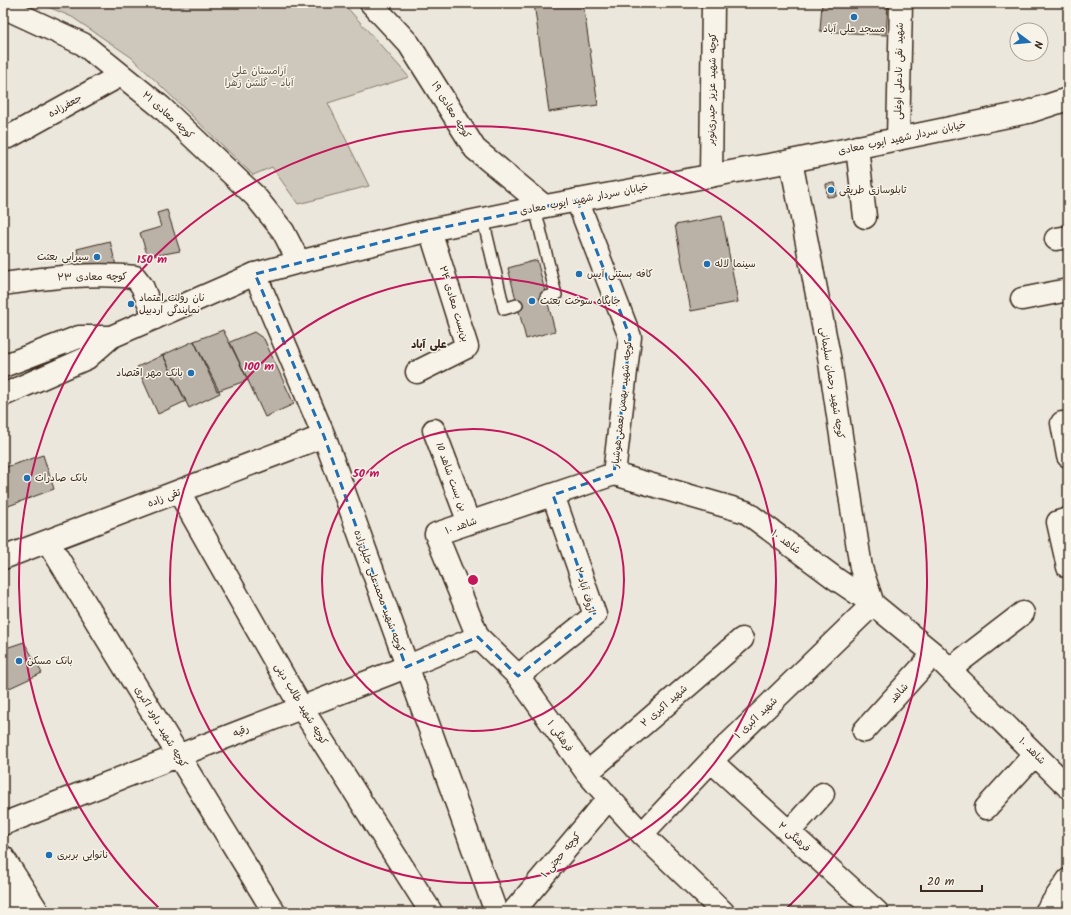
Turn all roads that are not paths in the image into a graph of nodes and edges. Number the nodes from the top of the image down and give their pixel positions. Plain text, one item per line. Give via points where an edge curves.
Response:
1 (371, 3) edge
2 (713, 3) edge
3 (901, 3) edge
4 (3, 7) edge
5 (121, 75) junction
6 (1067, 102) edge
7 (9, 137) dead end
8 (898, 139) junction
9 (857, 148) junction
10 (791, 162) junction
11 (711, 176) junction
12 (577, 200) junction
13 (539, 207) junction
14 (865, 217) dead end
15 (483, 219) junction
16 (430, 230) junction
17 (299, 262) junction
18 (254, 274) junction
19 (3, 284) edge
20 (1068, 290) edge
21 (546, 297) dead end
22 (1022, 299) dead end
23 (517, 305) dead end
24 (155, 318) junction
25 (111, 337) junction
26 (3, 366) edge
27 (417, 372) dead end
28 (3, 396) edge
29 (1062, 423) dead end
30 (434, 430) dead end
31 (324, 436) junction
32 (1068, 456) edge
33 (614, 474) junction
34 (179, 492) junction
35 (552, 495) junction
36 (1068, 519) edge
37 (469, 523) junction
38 (436, 534) joint
39 (48, 542) junction
40 (3, 558) edge
41 (1068, 567) edge
42 (874, 604) junction
43 (1023, 613) dead end
44 (478, 637) junction
45 (742, 639) dead end
46 (934, 654) junction
47 (406, 667) junction
48 (950, 669) junction
49 (518, 676) junction
50 (301, 707) junction
51 (864, 731) dead end
52 (1035, 754) junction
53 (178, 755) junction
54 (711, 761) junction
55 (587, 773) junction
56 (1068, 787) edge
57 (823, 794) dead end
58 (609, 798) junction
59 (986, 808) dead end
60 (3, 824) edge
61 (789, 832) junction
62 (642, 834) junction
63 (3, 857) edge
64 (1068, 880) edge
65 (3, 894) edge
66 (1068, 909) edge
67 (14, 912) edge
68 (38, 912) edge
69 (274, 912) edge
70 (431, 912) edge
71 (496, 912) edge
72 (513, 912) edge
73 (723, 912) edge
74 (877, 912) edge
75 (1046, 912) edge
76 (1063, 912) edge

1 - 13 street, کوچه معادی ۱۹ via 409,44 475,149
2 - 11 street, کوچه شهید عزیز حیدری‌نوبر
3 - 8 street, شهید نقی نادعلی اوغلی
4 - 5 street, کوچه معادی ۲۱ via 83,44
5 - 7 street, جعفرزاده
5 - 17 street, کوچه معادی ۲۱ via 160,107 255,196 284,231
6 - 8 street, خیابان سردار شهید ایوب معادی
8 - 9 street, خیابان سردار شهید ایوب معادی
9 - 10 street, خیابان سردار شهید ایوب معادی
9 - 14 street
10 - 11 street, خیابان سردار شهید ایوب معادی
10 - 42 street, کوچه شهید رحمان سلیمانی via 829,356 861,568
11 - 12 street, خیابان سردار شهید ایوب معادی
12 - 13 street, خیابان سردار شهید ایوب معادی
12 - 33 street, کوچه شهید بهمن نعمتی‌هوشیار via 630,337
13 - 15 street, خیابان سردار شهید ایوب معادی
13 - 21 lane via 556,295
15 - 16 street, خیابان سردار شهید ایوب معادی
15 - 23 lane via 504,309
16 - 17 street, خیابان سردار شهید ایوب معادی
16 - 27 street, بن‌بست معادی ۲۴ via 467,347
17 - 18 street, خیابان سردار شهید ایوب معادی
18 - 24 street, خیابان سردار شهید ایوب معادی
18 - 31 street, کوچه شهید محمدعلی جلیل‌زاده
19 - 24 street, کوچه معادی ۲۳ via 48,278 135,277 142,286
20 - 22 street
24 - 25 street, خیابان سردار شهید ایوب معادی
25 - 26 street, خیابان سردار شهید ایوب معادی via 79,337
25 - 28 street, خیابان سردار شهید ایوب معادی via 87,358
29 - 32 street
30 - 37 street, بن بست شاهد 10
31 - 34 street, تقی زاده
31 - 47 street, کوچه شهید محمدعلی جلیل‌زاده
33 - 35 street, شاهد ۱۰
33 - 42 street, شاهد ۱۰ via 746,512
34 - 39 street, تقی زاده
34 - 50 street, کوچه شهید طالب دینی
35 - 37 street, شاهد ۱۰
35 - 49 street, اروف آباد ۲ via 595,615
36 - 41 street via 1058,522
37 - 38 street, شاهد ۱۰
38 - 44 street, فرهنگی ۱
39 - 40 street, تقی زاده
39 - 53 street, کوچه شهید داود اکبری
42 - 46 street, شاهد ۱۰
42 - 54 street, شهید اکبری ۱
43 - 48 street
44 - 47 street, رقیه
44 - 49 street, فرهنگی ۱
45 - 55 street, شهید اکبری ۲
46 - 48 street, شاهد ۱۰
46 - 51 street, شاهد
47 - 50 street, رقیه
47 - 71 street, کوچه شهید محمدعلی جلیل‌زاده
48 - 52 street, شاهد ۱۰
49 - 55 street, فرهنگی ۱
50 - 53 street, رقیه
50 - 70 street, کوچه شهید طالب دینی
52 - 56 street, شاهد ۱۰
52 - 59 street
53 - 60 street, رقیه
53 - 69 street, کوچه شهید داود اکبری
54 - 61 street, فرهنگی ۲
54 - 62 street, شهید اکبری ۱
55 - 58 street, فرهنگی ۱
57 - 61 street
58 - 62 street, فرهنگی ۱
58 - 72 street, کوچه حجتی ۱
61 - 74 street, فرهنگی ۲
62 - 73 street, فرهنگی ۱
63 - 68 street
64 - 75 street
65 - 67 street
66 - 76 street

